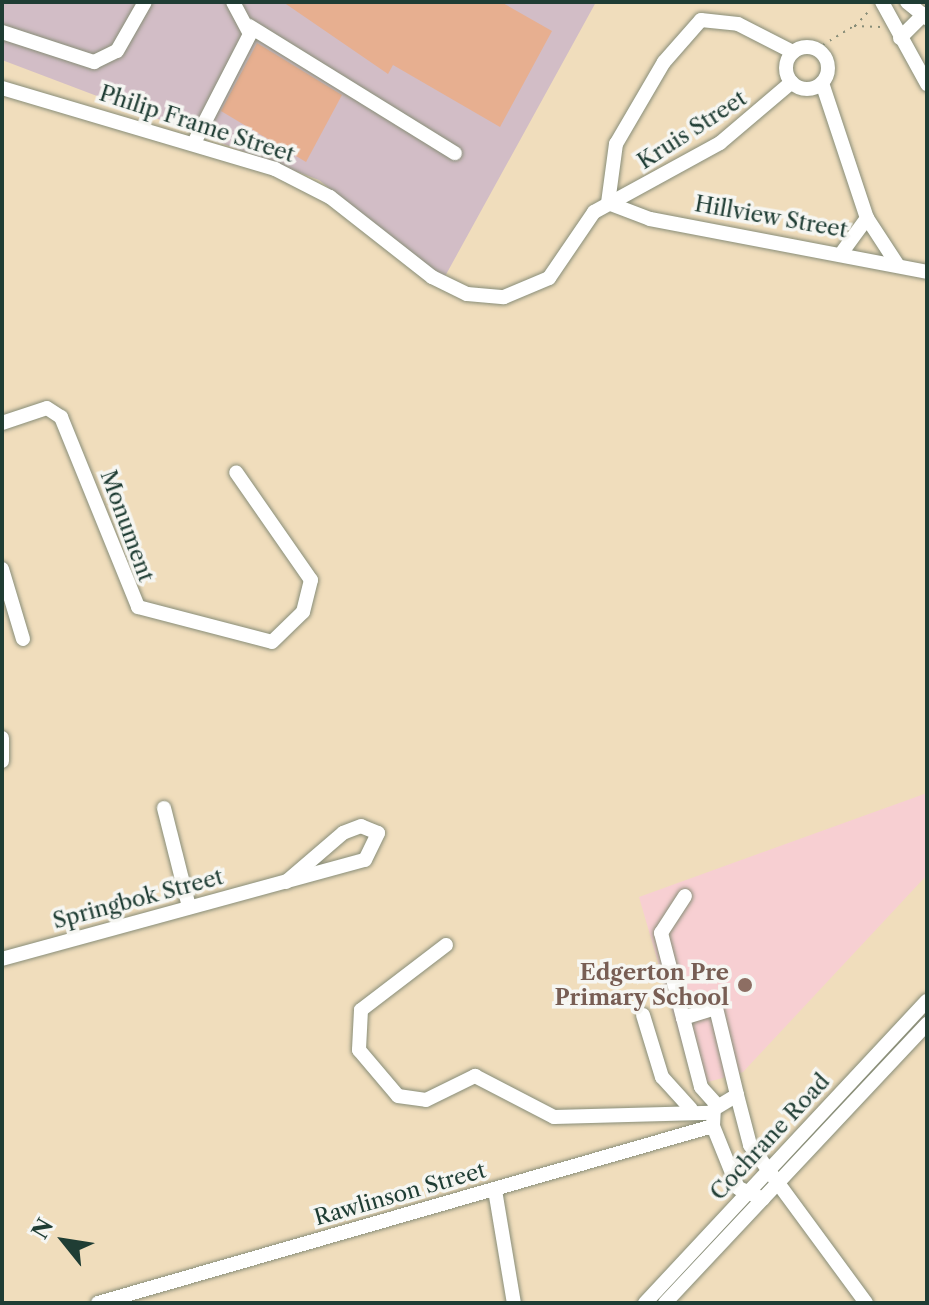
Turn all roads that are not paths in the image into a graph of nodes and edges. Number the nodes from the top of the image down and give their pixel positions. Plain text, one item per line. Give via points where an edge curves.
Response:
1 (145, 2) edge
2 (233, 2) edge
3 (880, 2) edge
4 (907, 2) edge
5 (926, 16) edge
6 (249, 26) junction
7 (2, 32) edge
8 (900, 38) junction
9 (793, 52) junction
10 (927, 60) edge
11 (792, 82) junction
12 (822, 83) junction
13 (927, 84) edge
14 (2, 88) edge
15 (194, 143) junction
16 (455, 153) dead end
17 (608, 203) junction
18 (867, 218) junction
19 (843, 251) junction
20 (897, 264) junction
21 (927, 272) edge
22 (536, 289) joint
23 (2, 423) edge
24 (236, 472) dead end
25 (2, 569) edge
26 (23, 639) dead end
27 (164, 808) dead end
28 (286, 882) junction
29 (685, 896) dead end
30 (189, 907) junction
31 (446, 945) dead end
32 (2, 959) edge
33 (927, 1001) edge
34 (643, 1015) dead end
35 (683, 1018) junction
36 (927, 1024) edge
37 (737, 1095) junction
38 (691, 1109) junction
39 (714, 1115) junction
40 (773, 1177) junction
41 (495, 1190) junction
42 (748, 1193) junction
43 (763, 1199) junction
44 (98, 1303) edge
45 (514, 1303) edge
46 (645, 1303) edge
47 (665, 1303) edge
48 (866, 1303) edge

1 - 7 street via 117,51 94,62
2 - 6 street
3 - 8 street
4 - 5 street
5 - 8 street
6 - 15 street via 233,74
6 - 16 street
8 - 10 street
8 - 13 street
9 - 11 street via 786,67
9 - 12 street via 816,49 827,60
9 - 17 street via 738,24 701,20 664,62 616,144
11 - 12 street via 806,89
11 - 17 street, Kruis Street via 720,143
12 - 18 street
14 - 15 street, Philip Frame Street
15 - 22 street, Philip Frame Street via 312,186 416,266 467,294 504,297
17 - 19 street, Hillview Street via 650,219
17 - 22 street, Kruis Street via 579,228
18 - 19 street
18 - 20 street
19 - 20 street, Hillview Street
20 - 21 street, Hillview Street
23 - 24 street, Monument via 47,408 67,425 138,607 272,642 303,612 311,580
25 - 26 street
27 - 30 street
28 - 28 street, Springbok Street via 365,860 378,833 361,826 343,833
28 - 30 street, Springbok Street
29 - 35 street via 661,933
30 - 32 street, Springbok Street
31 - 38 street via 361,1010 359,1050 398,1096 426,1100 475,1076 554,1117
33 - 40 street, Cochrane Road
34 - 38 street via 662,1077
35 - 37 street via 716,1008
35 - 39 street
36 - 40 street, Cochrane Road
37 - 39 street, Rawlinson Street
37 - 40 street via 747,1141
38 - 39 street
39 - 41 street, Rawlinson Street
39 - 42 street via 738,1188
40 - 42 street, Cochrane Road
40 - 43 street, Cochrane Road
40 - 48 street
41 - 44 street, Rawlinson Street
41 - 45 street
42 - 43 street
42 - 46 street, Cochrane Road
43 - 47 street, Cochrane Road

